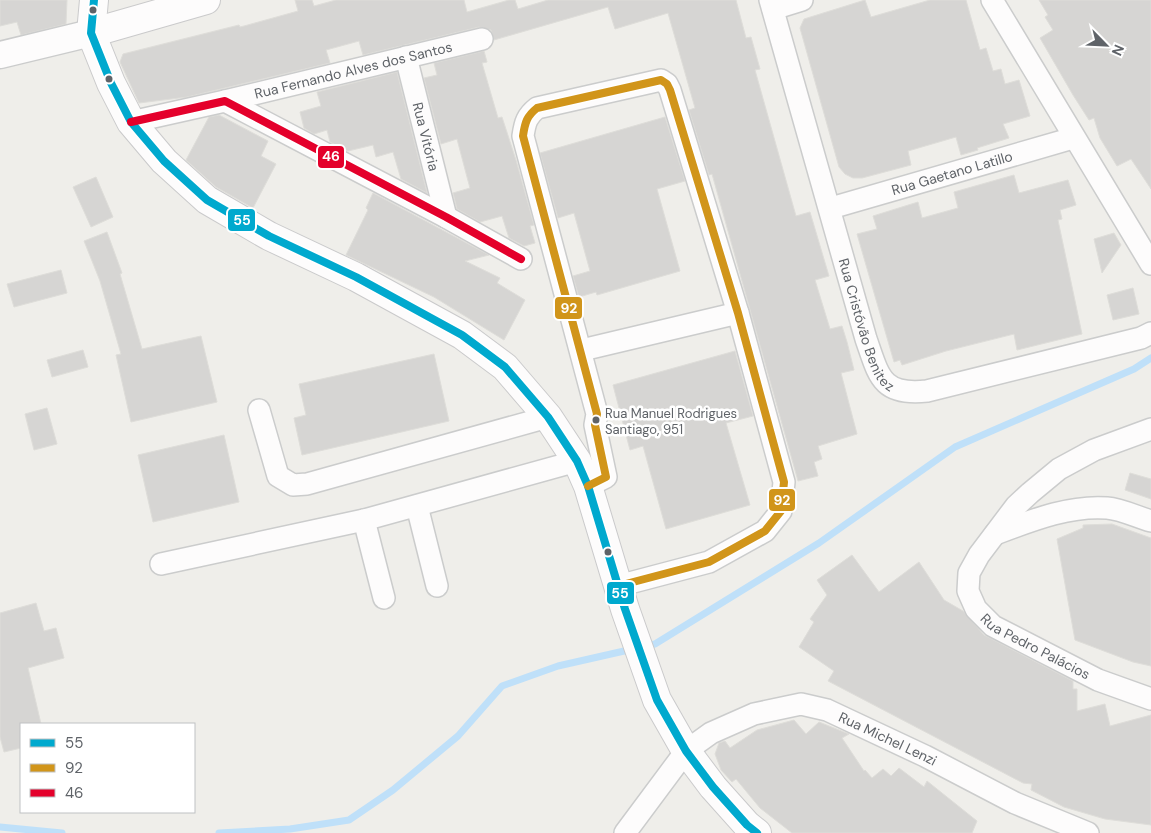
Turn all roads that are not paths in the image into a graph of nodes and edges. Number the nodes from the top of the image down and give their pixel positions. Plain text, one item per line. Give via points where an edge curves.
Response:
1 (94, 0) edge
2 (206, 0) edge
3 (802, 0) edge
4 (992, 0) edge
5 (772, 4) edge
6 (91, 33) junction
7 (482, 39) dead end
8 (0, 55) edge
9 (406, 57) junction
10 (225, 101) junction
11 (131, 122) junction
12 (1073, 138) junction
13 (831, 208) junction
14 (446, 217) junction
15 (521, 259) dead end
16 (1151, 264) edge
17 (738, 312) junction
18 (1151, 332) edge
19 (582, 350) junction
20 (259, 410) dead end
21 (548, 417) junction
22 (1151, 429) edge
23 (577, 461) junction
24 (588, 486) junction
25 (417, 506) junction
26 (364, 520) junction
27 (1151, 521) edge
28 (995, 534) junction
29 (160, 564) dead end
30 (437, 586) dead end
31 (384, 598) dead end
32 (621, 598) junction
33 (1151, 699) edge
34 (686, 751) junction
35 (625, 833) edge
36 (758, 833) edge
37 (1088, 833) edge

1 - 6 main road
2 - 6 main road
3 - 5 street
4 - 12 street
5 - 13 street, Rua Cristóvão Benitez
6 - 8 street
6 - 11 main road via 110,83
7 - 9 street, Rua Fernando Alves dos Santos
9 - 10 street, Rua Fernando Alves dos Santos
9 - 14 street, Rua Vitória
10 - 11 street, Rua Fernando Alves dos Santos
10 - 14 street
11 - 21 main road via 164,161 207,200 269,236 356,277 462,336 505,367
12 - 13 street, Rua Gaetano Latillo
12 - 16 street
13 - 18 street, Rua Cristóvão Benitez via 875,365 886,384 897,389 911,393 927,391 1133,340
14 - 15 street
17 - 19 street
17 - 19 street via 667,84 661,80 537,108 528,115 523,136
17 - 32 street via 784,482 781,512 765,531 709,562
19 - 24 street via 606,477
20 - 21 street via 278,476 293,485 307,484
21 - 23 main road
22 - 28 street, Rua Pedro Palácios via 1094,450 1059,469 1016,506
23 - 24 main road
23 - 25 street
24 - 32 main road
25 - 26 street
25 - 30 street
26 - 29 street
26 - 31 street
27 - 28 street via 1108,508 1084,509 1047,516
28 - 33 street, Rua Pedro Palácios via 969,573 968,591 976,609 994,626 1098,680
32 - 34 main road via 657,700
34 - 35 street, Rua Michel Lenzi
34 - 36 main road via 747,826
34 - 37 street, Rua Michel Lenzi via 711,733 754,714 800,704 828,710 1015,803

